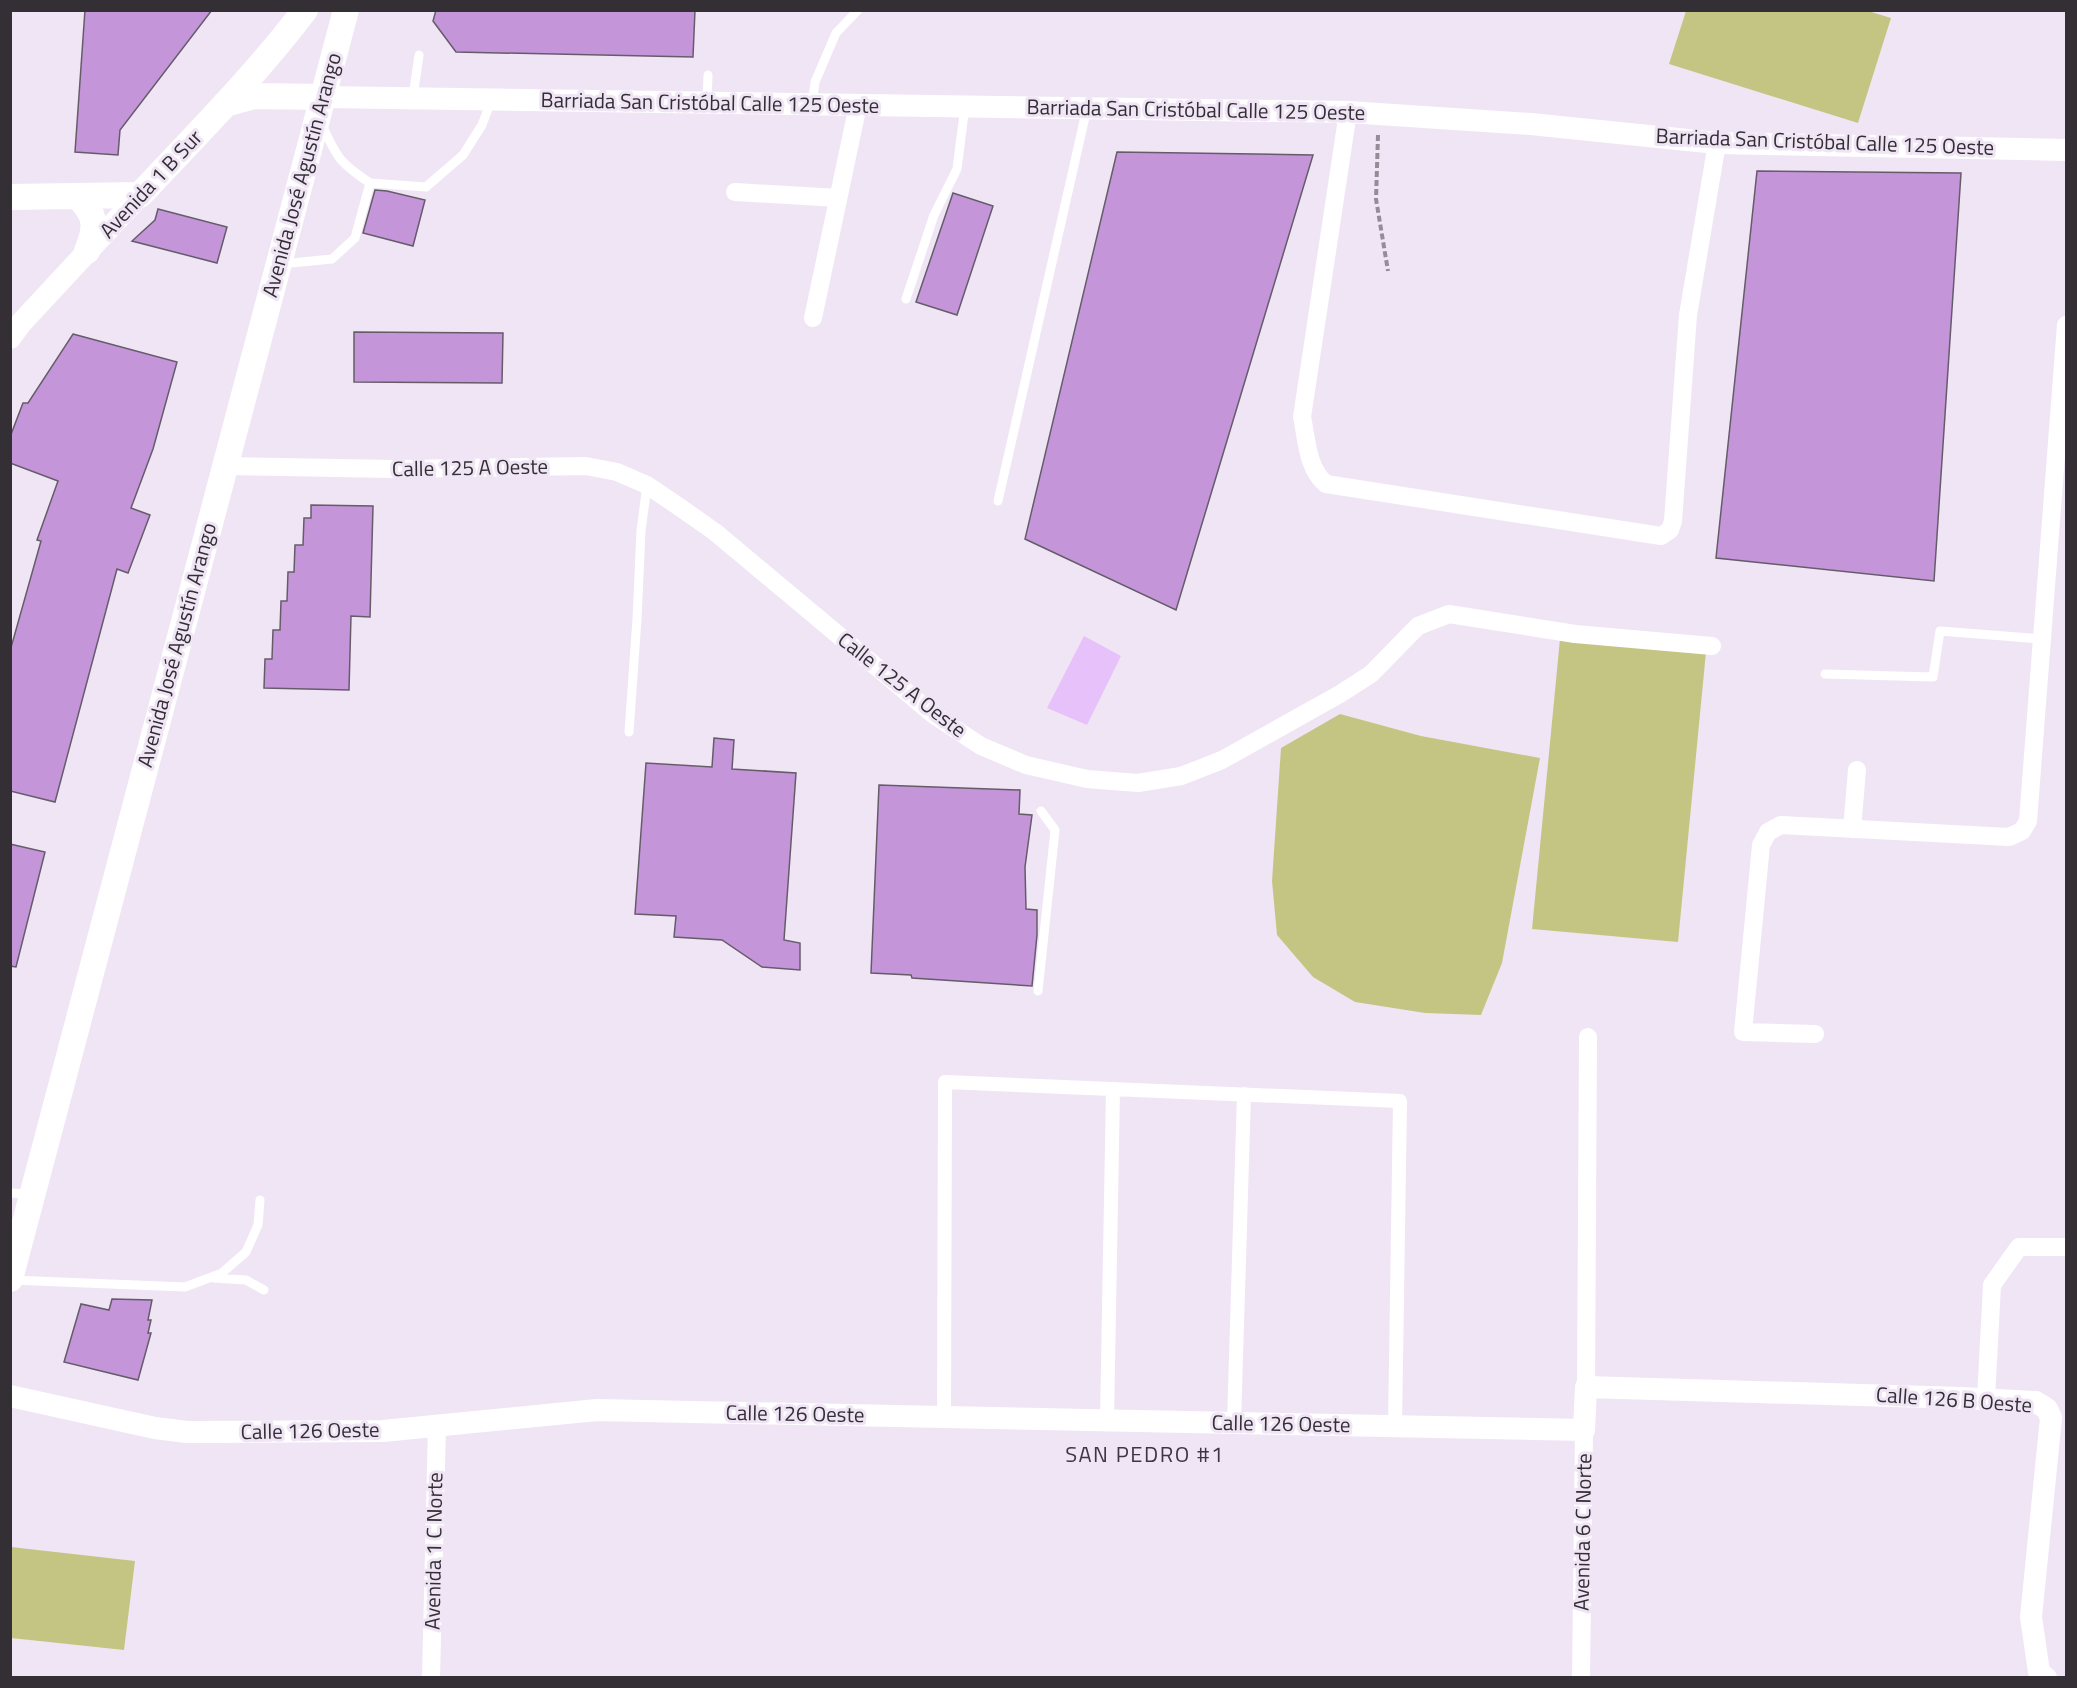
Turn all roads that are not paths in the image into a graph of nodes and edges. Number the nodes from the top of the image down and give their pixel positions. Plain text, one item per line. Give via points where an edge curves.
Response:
1 (305, 10) edge
2 (346, 10) edge
3 (858, 10) edge
4 (419, 55) dead end
5 (708, 75) dead end
6 (413, 98) junction
7 (492, 99) junction
8 (707, 103) junction
9 (225, 104) junction
10 (812, 105) junction
11 (858, 105) junction
12 (965, 106) junction
13 (321, 107) junction
14 (1087, 108) junction
15 (1348, 112) junction
16 (1717, 143) junction
17 (2067, 150) edge
18 (370, 183) junction
19 (735, 192) dead end
20 (140, 195) junction
21 (77, 196) junction
22 (10, 197) edge
23 (838, 198) junction
24 (87, 251) junction
25 (279, 264) junction
26 (906, 299) dead end
27 (813, 318) dead end
28 (2067, 325) edge
29 (10, 338) edge
30 (224, 466) junction
31 (647, 485) junction
32 (998, 501) dead end
33 (2042, 639) junction
34 (1712, 646) dead end
35 (1825, 674) dead end
36 (629, 732) dead end
37 (1857, 770) dead end
38 (1041, 811) dead end
39 (1852, 829) junction
40 (1038, 991) dead end
41 (1815, 1034) dead end
42 (1588, 1037) dead end
43 (1113, 1089) junction
44 (1244, 1094) junction
45 (22, 1193) edge
46 (260, 1200) dead end
47 (2067, 1247) edge
48 (209, 1278) junction
49 (10, 1280) edge
50 (264, 1290) dead end
51 (1586, 1387) junction
52 (10, 1396) edge
53 (1986, 1399) junction
54 (944, 1417) junction
55 (1107, 1420) junction
56 (1234, 1423) junction
57 (437, 1425) junction
58 (1395, 1426) junction
59 (1584, 1430) junction
60 (2040, 1676) edge
61 (431, 1677) edge
62 (1581, 1677) edge

1 - 9 main road, Avenida 1 B Sur
2 - 13 main road, Avenida José Agustín Arango
3 - 10 lane via 836,33 814,82
4 - 6 lane
5 - 8 lane
6 - 7 street, Barriada San Cristóbal Calle 125 Oeste
6 - 13 street, Barriada San Cristóbal Calle 125 Oeste
7 - 8 street, Barriada San Cristóbal Calle 125 Oeste
7 - 18 lane via 482,125 463,155 426,187
8 - 10 street, Barriada San Cristóbal Calle 125 Oeste
9 - 13 main road via 254,96
9 - 20 main road, Avenida 1 B Sur
10 - 11 street, Barriada San Cristóbal Calle 125 Oeste
11 - 12 street, Barriada San Cristóbal Calle 125 Oeste
11 - 23 street
12 - 14 street, Barriada San Cristóbal Calle 125 Oeste
12 - 26 lane via 957,169 934,214
13 - 18 lane via 333,149 344,165
13 - 25 main road, Avenida José Agustín Arango
14 - 15 street, Barriada San Cristóbal Calle 125 Oeste
14 - 32 lane
15 - 16 street, Barriada San Cristóbal Calle 125 Oeste via 1531,124
15 - 16 street via 1302,417 1317,476 1326,484 1662,536 1670,530 1673,520 1688,315
16 - 17 street, Barriada San Cristóbal Calle 125 Oeste
18 - 25 lane via 355,238 332,259
19 - 23 street
20 - 21 main road
20 - 24 street, Avenida 1 B Sur
21 - 22 main road
21 - 24 main road via 88,206 94,220
23 - 27 street
24 - 29 street, Avenida 1 B Sur
25 - 30 main road, Avenida José Agustín Arango
28 - 33 street
30 - 31 street, Calle 125 A Oeste via 586,466 617,472
30 - 45 main road, Avenida José Agustín Arango
31 - 34 street, Calle 125 A Oeste via 715,532 934,715 981,746 1026,765 1087,779 1138,783 1181,776 1222,760 1340,694 1371,674 1418,626 1449,614 1575,634
31 - 36 lane
33 - 35 lane via 1940,631 1933,677
33 - 39 street via 2028,821 2022,831 2009,837
37 - 39 street
38 - 40 lane via 1055,830
39 - 41 street via 1781,825 1768,832 1761,845 1743,1032
42 - 51 street
43 - 44 street
43 - 54 street via 945,1082
43 - 55 street
44 - 56 street
44 - 58 street via 1400,1101
45 - 49 main road, Avenida José Agustín Arango
46 - 48 lane via 258,1225 246,1252 222,1273
47 - 53 street via 2019,1247 1992,1285
48 - 49 lane via 185,1287
48 - 50 lane via 246,1280
51 - 53 street, Calle 126 B Oeste
51 - 59 street, Avenida 6 C Norte
52 - 57 street, Calle 126 Oeste via 187,1432 383,1431
53 - 60 street, Calle 126 B Oeste via 2036,1402 2051,1418 2031,1617
54 - 55 street, Calle 126 Oeste
54 - 57 street, Calle 126 Oeste via 597,1410
55 - 56 street, Calle 126 Oeste
56 - 58 street, Calle 126 Oeste
57 - 61 street, Avenida 1 C Norte
58 - 59 street, Calle 126 Oeste
59 - 62 street, Avenida 6 C Norte

